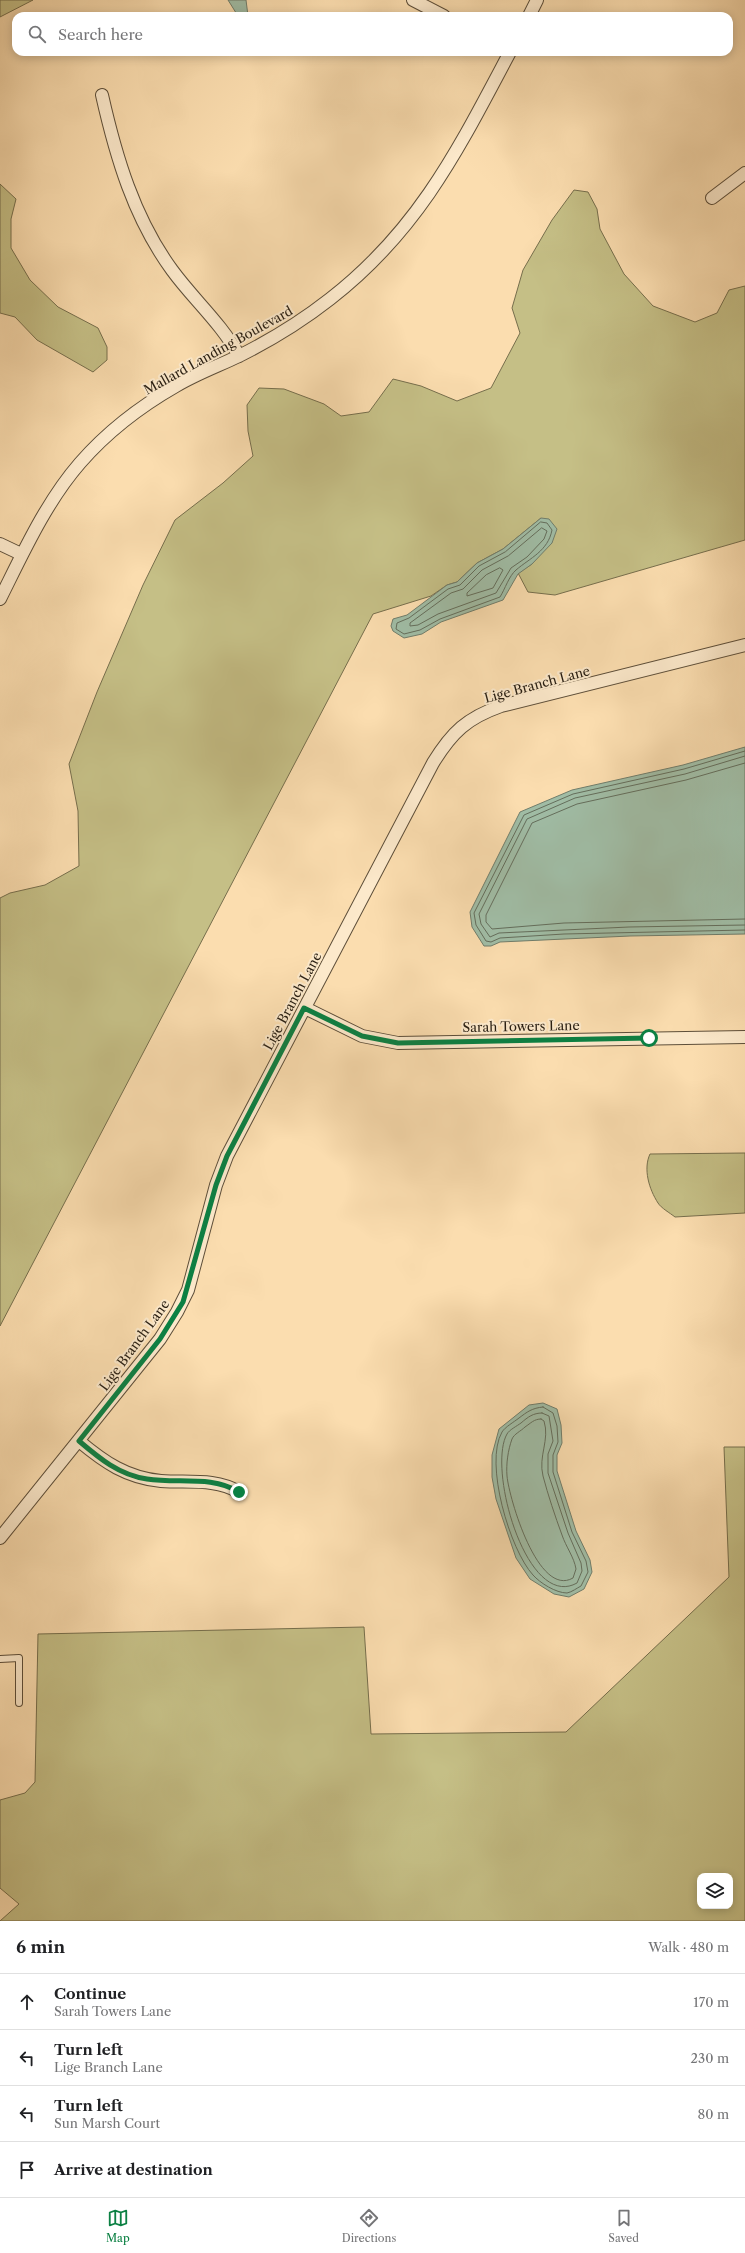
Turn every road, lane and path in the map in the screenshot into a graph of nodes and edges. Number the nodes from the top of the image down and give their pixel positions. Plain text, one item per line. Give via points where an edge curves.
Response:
1 (413, 0) edge
2 (537, 0) edge
3 (436, 12) edge
4 (531, 12) edge
5 (508, 56) edge
6 (102, 95) dead end
7 (745, 173) edge
8 (712, 198) dead end
9 (239, 356) junction
10 (0, 544) edge
11 (21, 554) junction
12 (0, 599) edge
13 (745, 645) edge
14 (304, 1008) junction
15 (745, 1037) edge
16 (79, 1441) junction
17 (239, 1492) dead end
18 (0, 1538) edge
19 (0, 1659) edge
20 (19, 1703) dead end

1 - 3 street
2 - 4 street
5 - 9 street, Mallard Landing Boulevard via 438,183 391,243 331,299 299,322
6 - 9 street via 124,176 148,231 170,268 223,332
7 - 8 street
9 - 11 street, Mallard Landing Boulevard via 178,384 154,399 98,444 62,488
10 - 11 street
11 - 12 street, Mallard Landing Boulevard
13 - 14 street, Lige Branch Lane via 501,706 471,719 456,730 433,763
14 - 15 street, Sarah Towers Lane via 362,1036 398,1043
14 - 16 street, Lige Branch Lane via 227,1156 216,1185 183,1302 160,1339
16 - 17 street via 101,1460 132,1476 162,1481 217,1483
16 - 18 street, Lige Branch Lane
19 - 20 lane via 19,1658

